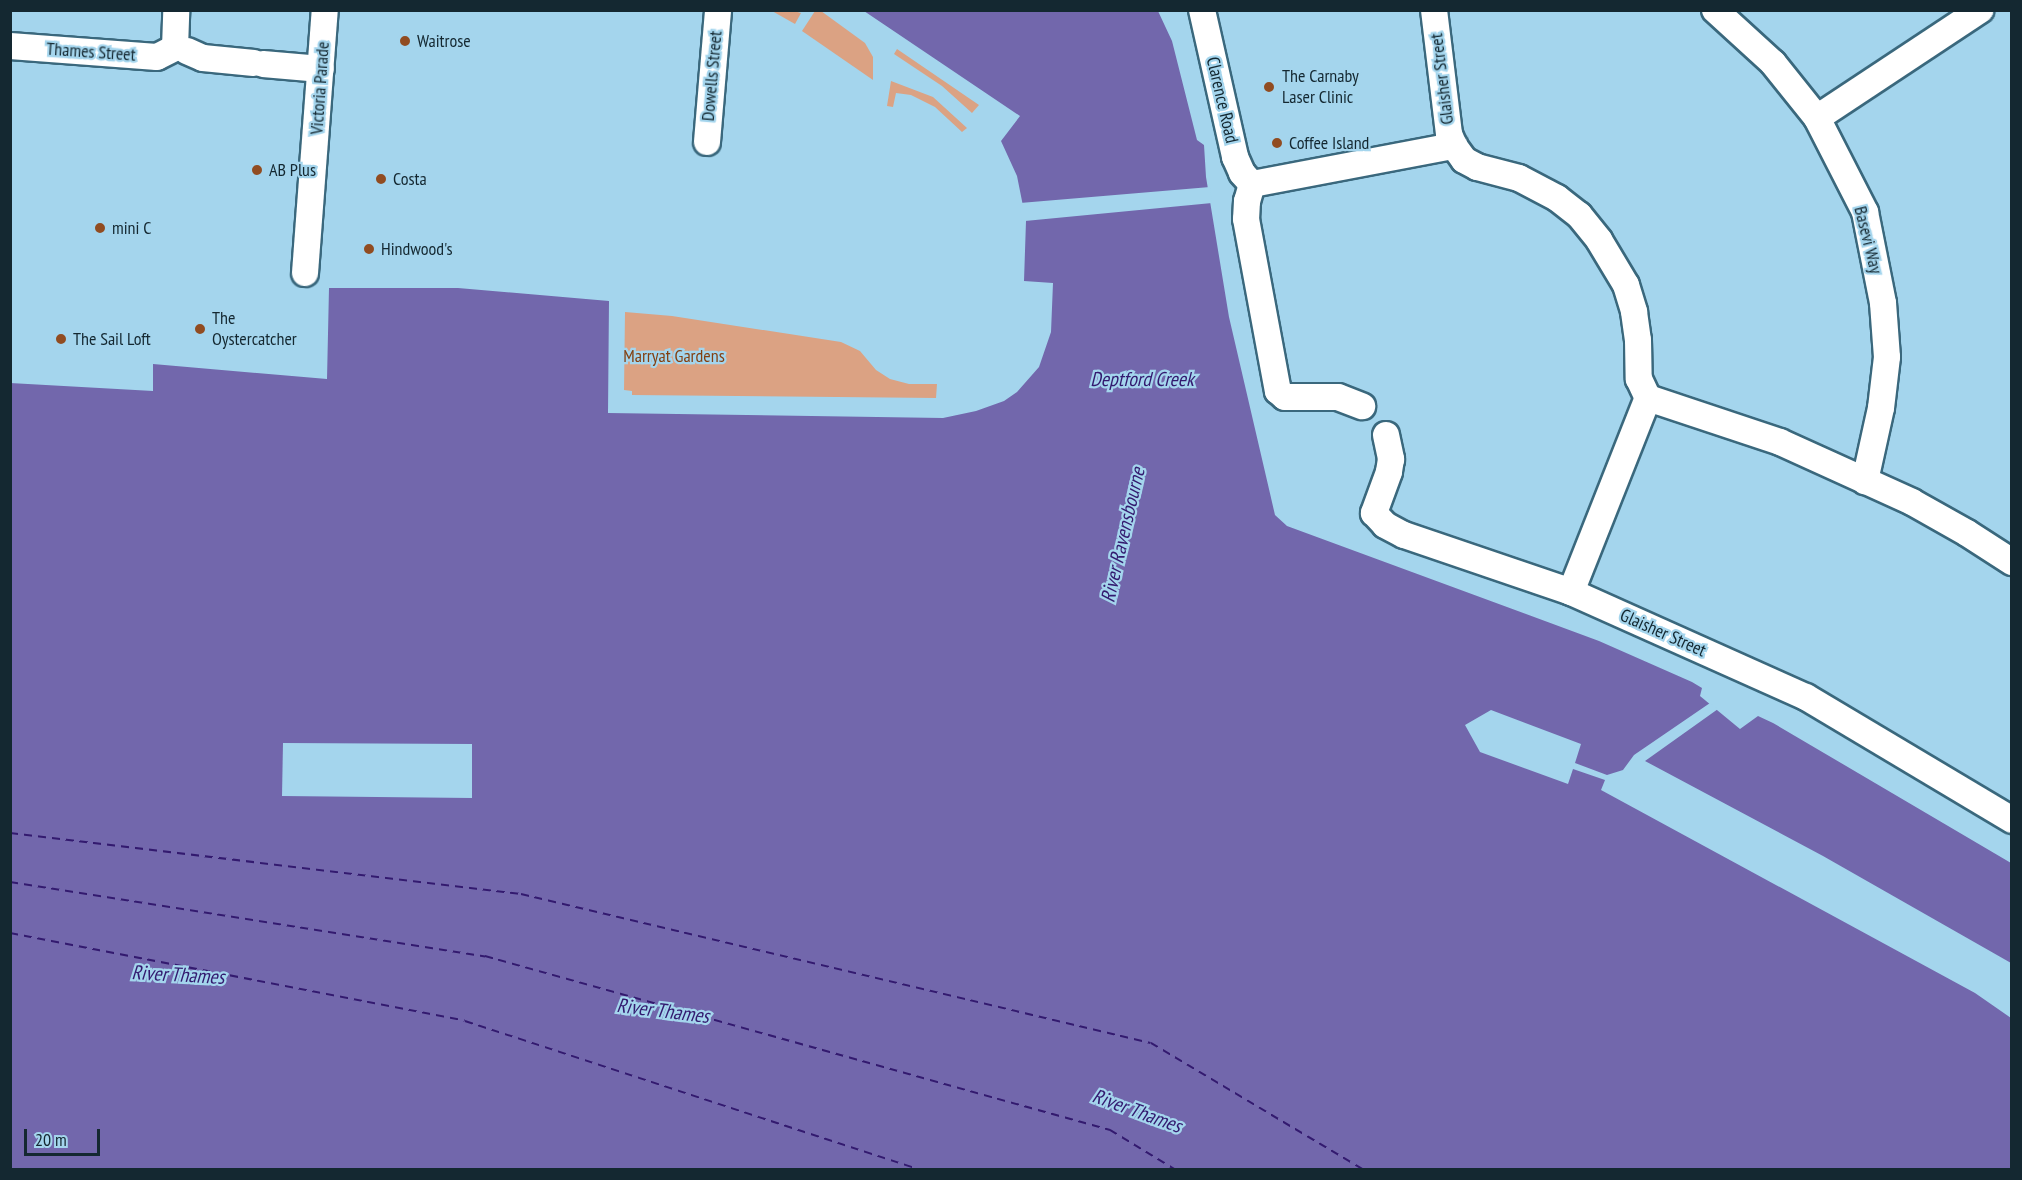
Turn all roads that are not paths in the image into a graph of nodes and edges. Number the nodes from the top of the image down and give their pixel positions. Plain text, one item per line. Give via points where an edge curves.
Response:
1 (176, 10) edge
2 (325, 10) edge
3 (718, 10) edge
4 (1202, 10) edge
5 (1434, 10) edge
6 (1715, 10) edge
7 (1980, 10) edge
8 (10, 46) edge
9 (178, 51) junction
10 (321, 69) junction
11 (1816, 118) junction
12 (707, 142) dead end
13 (1454, 146) junction
14 (1252, 184) junction
15 (305, 273) dead end
16 (1648, 398) junction
17 (1362, 406) dead end
18 (1386, 435) dead end
19 (1865, 481) junction
20 (2012, 562) edge
21 (1571, 592) junction
22 (2012, 820) edge

1 - 9 street
2 - 10 street, Victoria Parade
3 - 12 street, Dowells Street
4 - 14 street, Clarence Road via 1235,157
5 - 13 street, Glaisher Street via 1449,134
6 - 11 street, Basevi Way via 1773,63
7 - 11 street
8 - 9 street, Thames Street via 157,57
9 - 10 street, Thames Street via 204,58
10 - 15 street, Victoria Parade
11 - 19 street, Basevi Way via 1865,212 1883,303 1887,357 1881,408
13 - 14 street, Glaisher Street
13 - 16 street, Glaisher Street via 1464,160 1477,167 1519,178 1557,198 1579,215 1599,240 1626,285 1638,340 1639,379
14 - 17 street via 1246,219 1278,391 1285,397 1338,397
16 - 19 street via 1780,442
16 - 21 street
18 - 21 street, Glaisher Street via 1389,472 1374,513 1385,525
19 - 20 street via 1967,533
21 - 22 street, Glaisher Street via 1806,697

